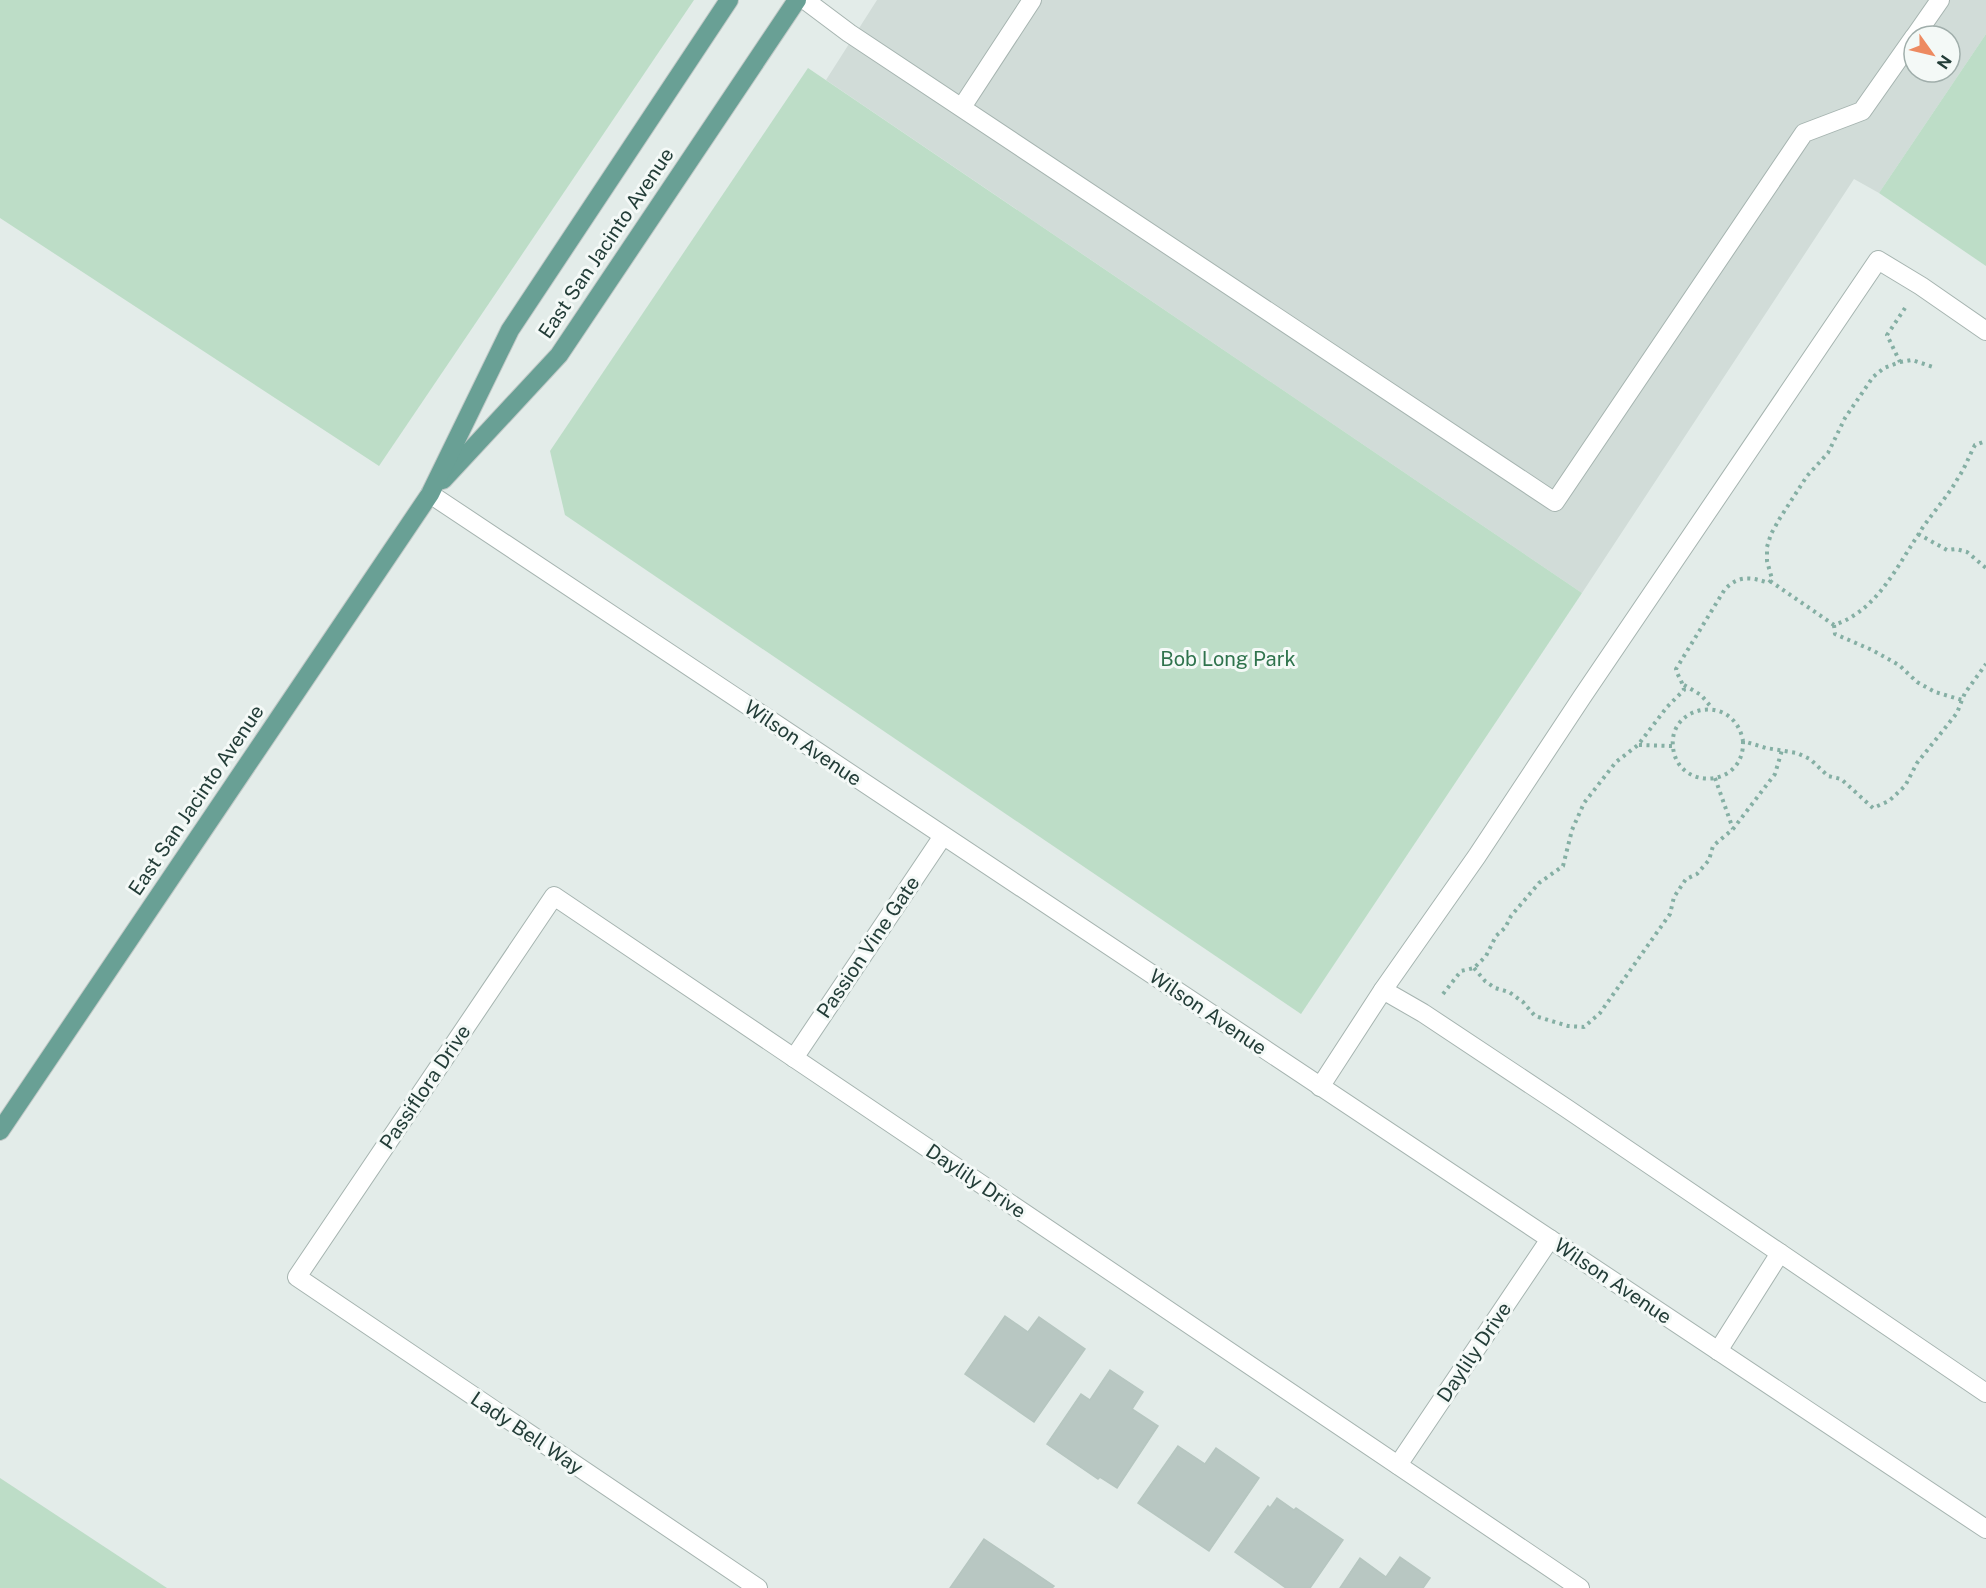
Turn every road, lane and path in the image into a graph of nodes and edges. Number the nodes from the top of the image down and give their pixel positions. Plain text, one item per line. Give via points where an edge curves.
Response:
1 (729, 0) edge
2 (797, 0) edge
3 (805, 0) edge
4 (1032, 0) edge
5 (1940, 0) edge
6 (1923, 24) edge
7 (1902, 53) edge
8 (962, 107) junction
9 (1921, 286) junction
10 (1986, 331) edge
11 (1900, 362) junction
12 (1933, 367) dead end
13 (1986, 441) edge
14 (430, 494) junction
15 (1918, 534) junction
16 (1986, 568) edge
17 (1770, 581) junction
18 (1834, 625) junction
19 (1986, 664) edge
20 (1683, 685) junction
21 (1962, 700) junction
22 (1712, 709) junction
23 (1743, 741) junction
24 (1638, 745) junction
25 (1672, 746) junction
26 (1782, 750) junction
27 (1715, 778) junction
28 (1733, 829) junction
29 (943, 836) junction
30 (554, 896) joint
31 (1474, 968) junction
32 (1383, 990) junction
33 (1427, 1016) junction
34 (794, 1058) junction
35 (1320, 1087) junction
36 (0, 1131) edge
37 (1550, 1239) junction
38 (1779, 1253) junction
39 (297, 1278) joint
40 (1718, 1351) junction
41 (1986, 1393) edge
42 (1398, 1465) junction
43 (1986, 1529) edge
44 (758, 1588) edge
45 (1580, 1588) edge

1 - 14 main road, East San Jacinto Avenue via 510,330
2 - 14 main road, East San Jacinto Avenue via 559,355
3 - 8 street
4 - 8 street
5 - 6 street
7 - 8 street via 1862,111 1804,133 1556,501
9 - 10 street
9 - 11 path via 1887,335
9 - 32 street via 1878,260
11 - 12 path via 1912,360
11 - 17 path via 1873,377 1845,418 1828,453 1807,476 1771,534 1767,547
13 - 15 path via 1975,445 1958,479
14 - 29 street, Wilson Avenue
14 - 36 main road, East San Jacinto Avenue
15 - 16 path via 1947,550 1967,552
15 - 18 path via 1892,578 1872,601 1845,622
17 - 18 path
17 - 20 path via 1752,577 1733,582 1725,590 1677,669
18 - 21 path via 1835,634 1899,665 1935,692
19 - 21 path
20 - 22 path via 1701,695
20 - 24 path via 1684,690
21 - 26 path via 1957,713 1917,763 1905,786 1889,801 1873,808 1841,778 1828,776 1810,759
22 - 23 path via 1730,715 1740,728
22 - 25 path via 1696,711 1684,720
23 - 26 path
23 - 27 path via 1737,764 1724,776
24 - 25 path
24 - 31 path via 1616,762 1584,803 1563,866 1539,883
25 - 27 path via 1676,759 1690,773
26 - 28 path via 1775,774
27 - 28 path
28 - 31 path via 1713,846 1709,860 1697,874 1686,879 1674,897 1670,914 1600,1013 1584,1027 1535,1016 1509,992 1485,981
29 - 34 street, Passion Vine Gate
29 - 35 street, Wilson Avenue
30 - 34 street, Daylily Drive
30 - 39 street, Passiflora Drive
31 - 33 path via 1461,971
32 - 33 street
32 - 35 street
33 - 38 street
34 - 42 street, Daylily Drive
35 - 37 street, Wilson Avenue
37 - 40 street, Wilson Avenue
37 - 42 street, Daylily Drive
38 - 40 street
38 - 41 street
39 - 44 street, Lady Bell Way
40 - 43 street, Wilson Avenue
42 - 45 street, Daylily Drive

